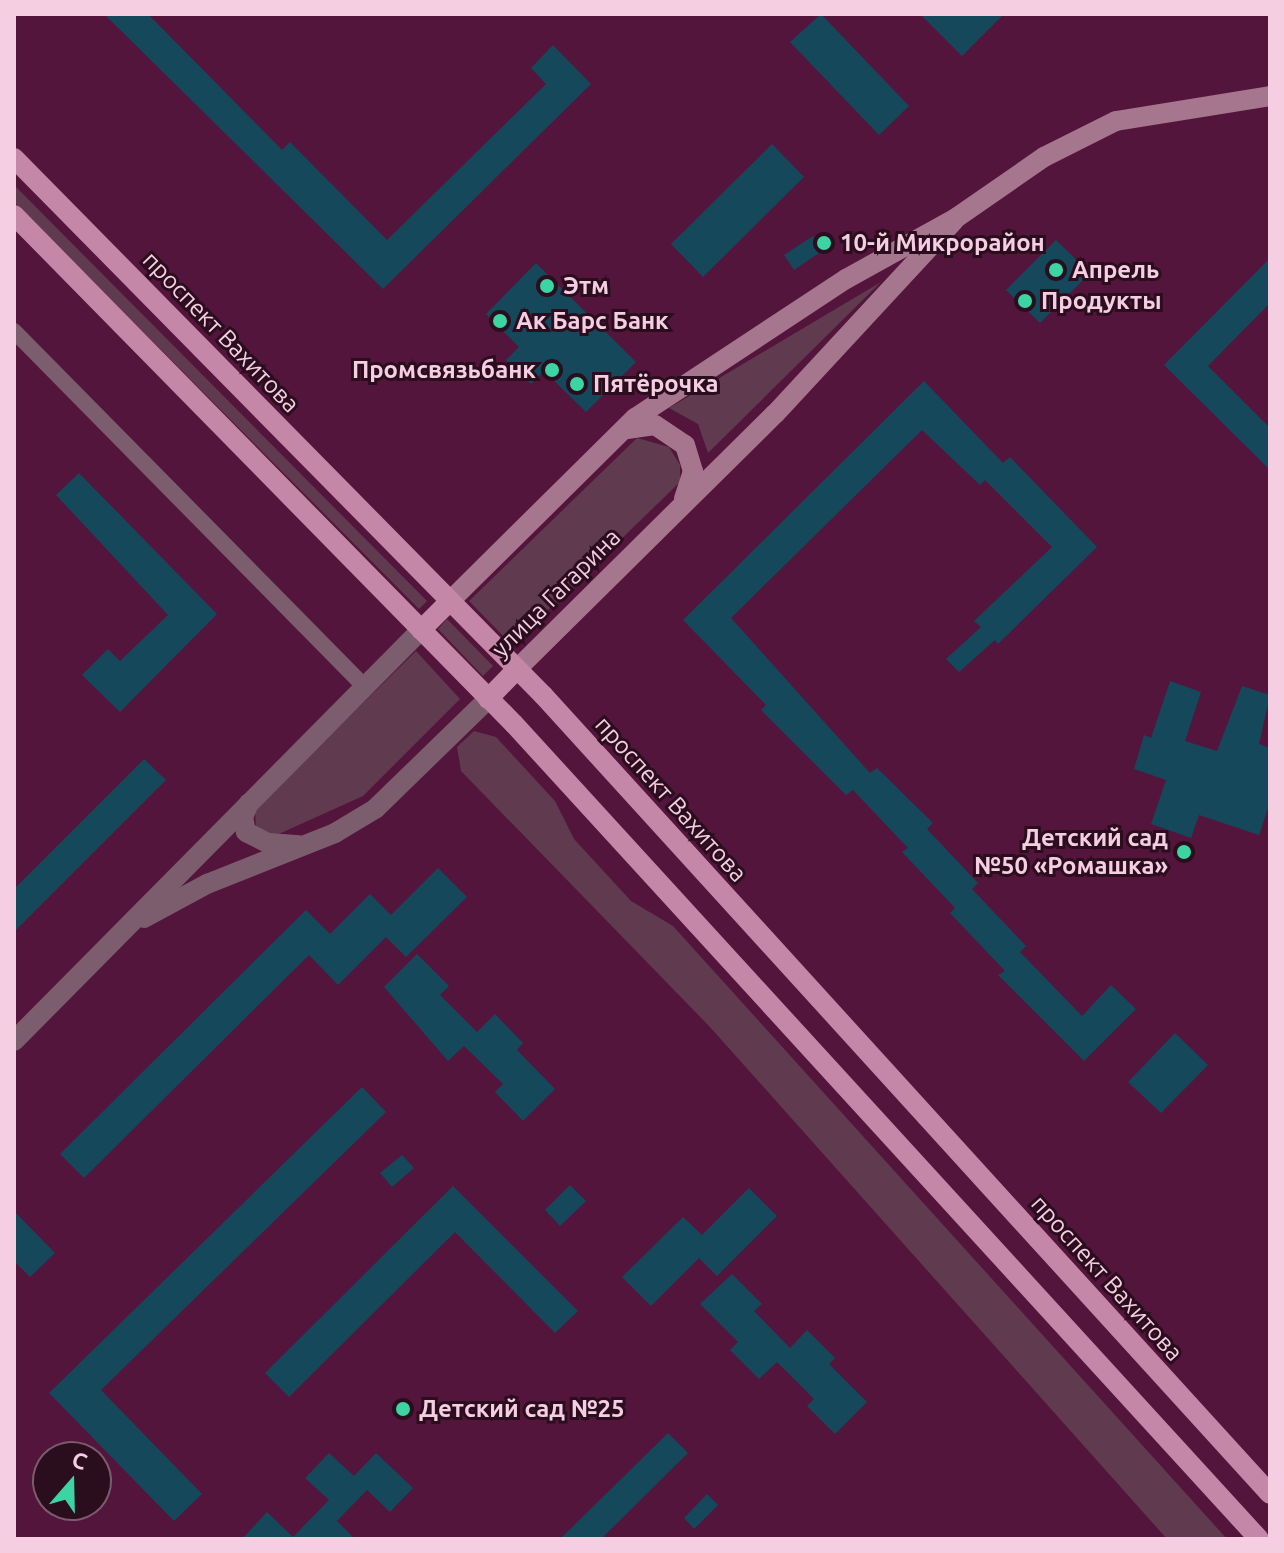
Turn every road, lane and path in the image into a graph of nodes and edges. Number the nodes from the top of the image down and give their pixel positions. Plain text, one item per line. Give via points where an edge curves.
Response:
1 (1270, 96) edge
2 (14, 158) edge
3 (14, 215) edge
4 (956, 218) junction
5 (14, 331) edge
6 (610, 441) junction
7 (679, 509) junction
8 (450, 601) junction
9 (421, 630) junction
10 (516, 670) junction
11 (365, 687) junction
12 (488, 699) junction
13 (253, 795) junction
14 (308, 845) junction
15 (133, 924) junction
16 (14, 1041) edge
17 (1270, 1494) edge
18 (1259, 1539) edge

1 - 4 main road, улица Гагарина via 1116,121 1044,157
2 - 8 main road, проспект Вахитова
3 - 9 main road
4 - 6 main road, улица Гагарина via 846,279 635,418
4 - 7 main road, улица Гагарина via 930,253
5 - 11 street
6 - 7 main road via 646,424 679,438 693,471
6 - 8 main road, улица Гагарина
7 - 10 main road, улица Гагарина
8 - 9 main road, улица Гагарина
8 - 10 main road, проспект Вахитова
9 - 11 street, улица Гагарина
9 - 12 main road
10 - 12 main road, улица Гагарина
10 - 17 main road, проспект Вахитова
11 - 13 street, улица Гагарина
12 - 14 street, улица Гагарина via 382,803
12 - 18 main road
13 - 14 street via 243,817 246,832 268,843
13 - 15 street, улица Гагарина
14 - 15 street, улица Гагарина via 207,884
15 - 16 street, улица Гагарина

